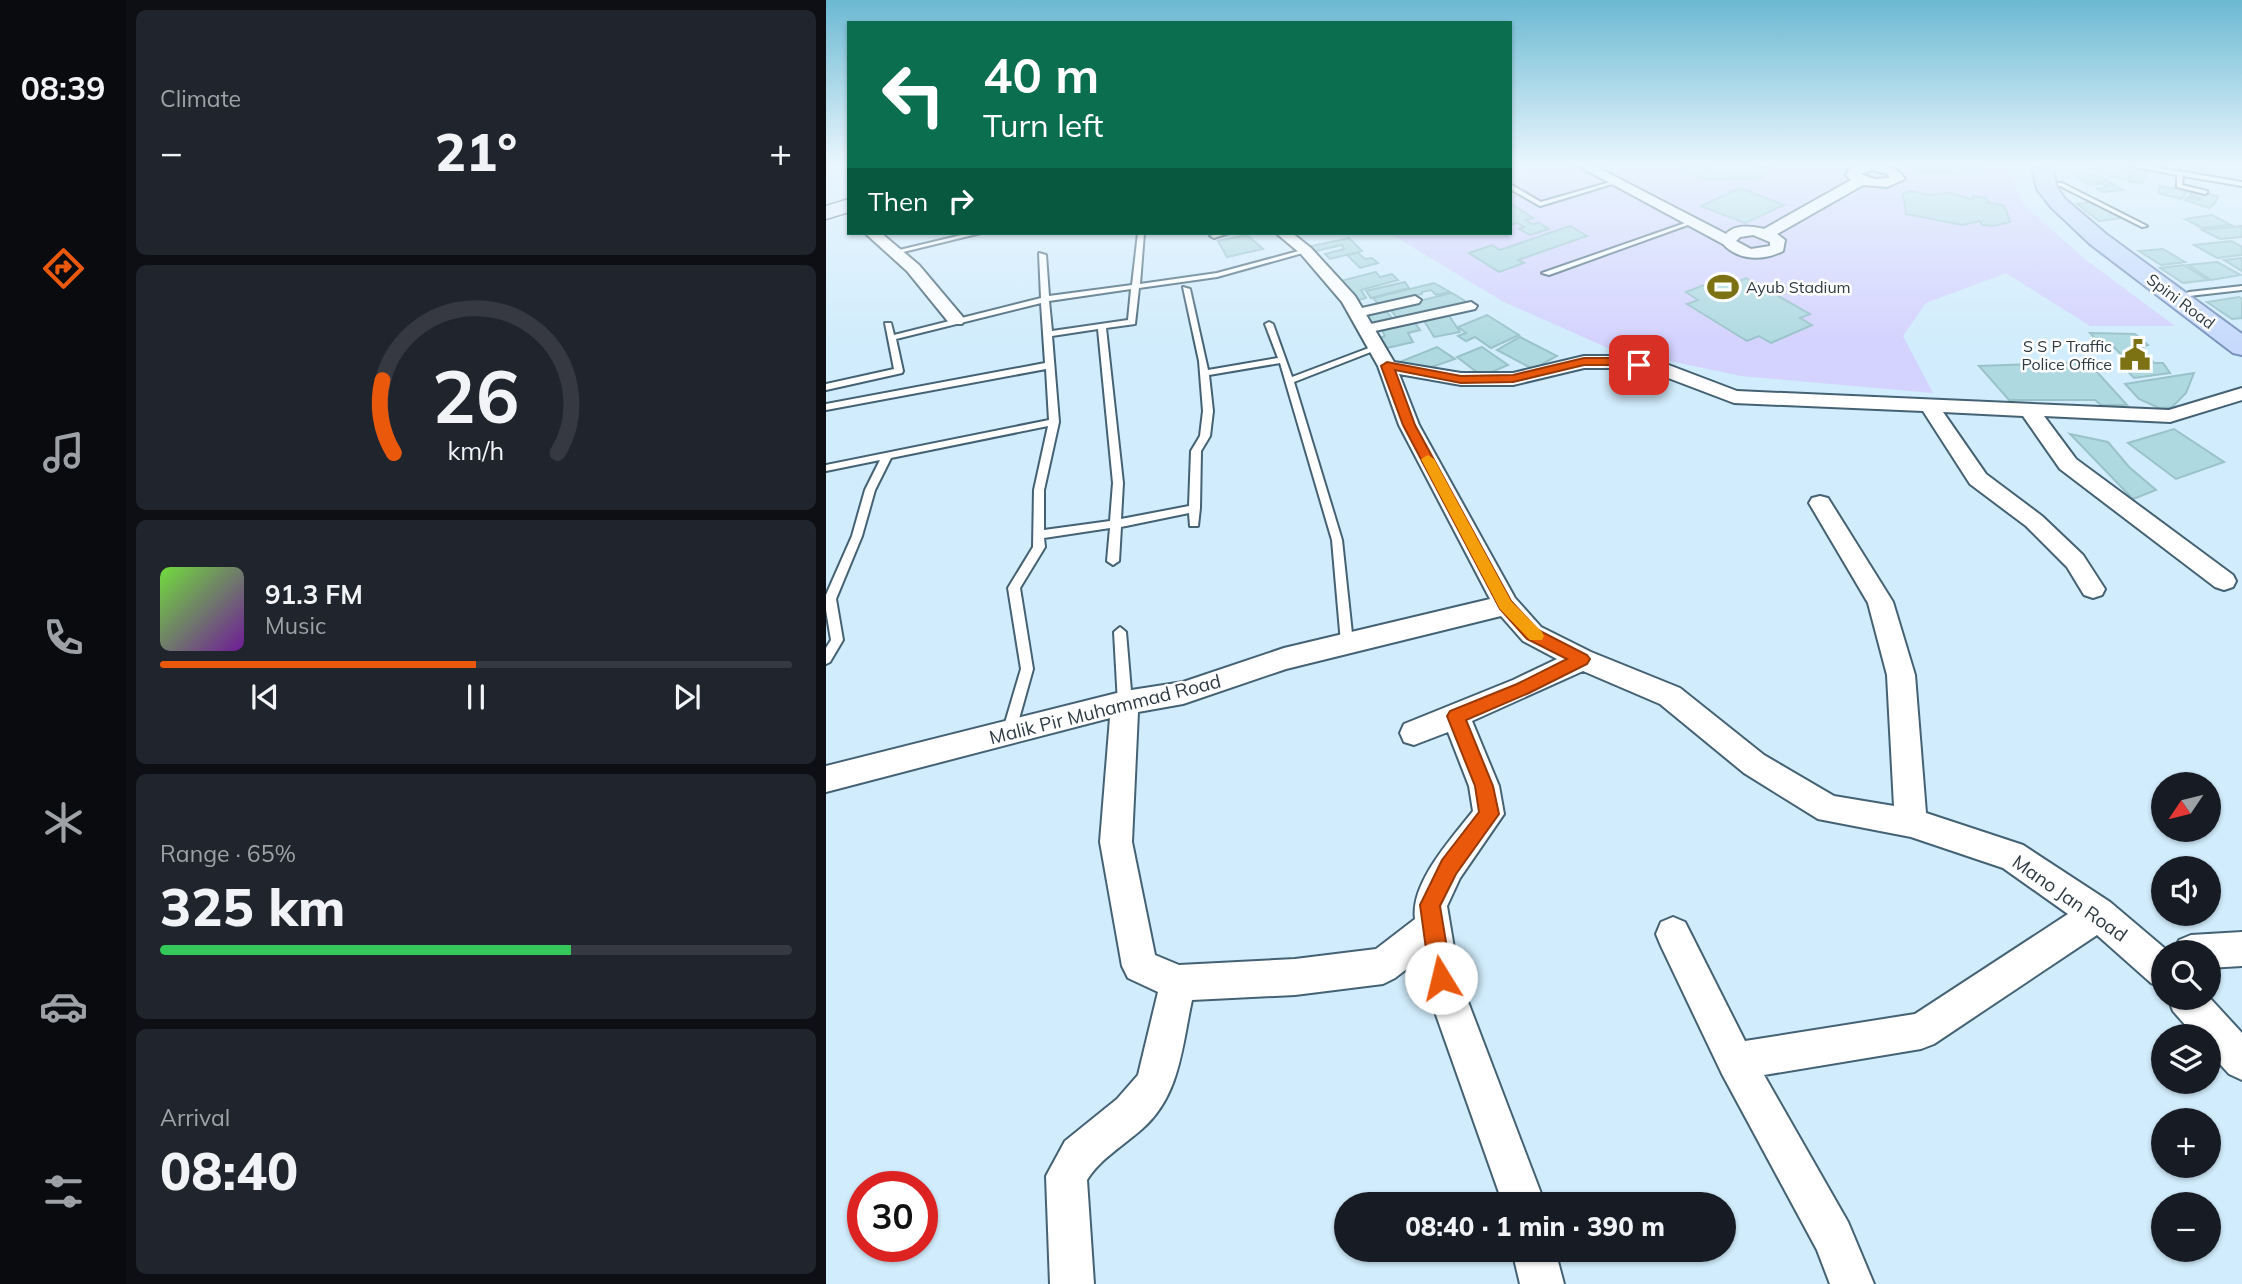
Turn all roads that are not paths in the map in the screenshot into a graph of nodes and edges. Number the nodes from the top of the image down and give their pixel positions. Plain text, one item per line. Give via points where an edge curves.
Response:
1 (1690, 223) edge
2 (1696, 223) edge
3 (1709, 223) edge
4 (1782, 223) edge
5 (2080, 223) edge
6 (2098, 223) edge
7 (2139, 223) edge
8 (2144, 226) dead end
9 (1766, 234) junction
10 (874, 235) edge
11 (969, 235) edge
12 (1141, 235) edge
13 (1218, 235) edge
14 (1286, 235) edge
15 (1214, 236) dead end
16 (1734, 237) junction
17 (1307, 251) junction
18 (894, 252) junction
19 (1042, 255) dead end
20 (1546, 273) dead end
21 (1133, 287) junction
22 (2242, 288) edge
23 (1186, 289) dead end
24 (2189, 294) junction
25 (1046, 299) junction
26 (1415, 300) dead end
27 (1471, 306) dead end
28 (956, 320) junction
29 (1269, 324) dead end
30 (888, 325) dead end
31 (1102, 327) junction
32 (1049, 334) junction
33 (2242, 336) edge
34 (891, 338) junction
35 (1372, 339) junction
36 (2242, 347) edge
37 (1283, 360) junction
38 (1051, 365) junction
39 (1204, 373) junction
40 (1289, 381) junction
41 (826, 387) edge
42 (2242, 394) edge
43 (1928, 404) junction
44 (826, 407) edge
45 (2028, 409) junction
46 (1054, 422) junction
47 (887, 456) junction
48 (826, 468) edge
49 (1820, 503) dead end
50 (1195, 508) junction
51 (1194, 523) dead end
52 (1115, 524) junction
53 (1039, 534) junction
54 (1113, 561) dead end
55 (2224, 580) dead end
56 (831, 586) edge
57 (2092, 589) dead end
58 (1506, 605) junction
59 (1120, 632) dead end
60 (1347, 643) junction
61 (826, 659) edge
62 (1582, 659) junction
63 (1125, 704) junction
64 (1456, 716) junction
65 (1009, 733) junction
66 (1414, 733) dead end
67 (826, 779) edge
68 (1912, 823) junction
69 (2098, 914) junction
70 (1433, 926) junction
71 (1673, 934) dead end
72 (2242, 949) edge
73 (2221, 950) edge
74 (2151, 955) edge
75 (1178, 983) junction
76 (2197, 1010) edge
77 (1735, 1061) junction
78 (2242, 1061) edge
79 (1520, 1192) edge
80 (1537, 1262) edge
81 (1072, 1284) edge
82 (1542, 1284) edge
83 (1852, 1284) edge

1 - 20 lane
2 - 16 street
3 - 16 street
4 - 9 street
5 - 36 main road, Spini Road
6 - 24 main road, Spini Road
7 - 8 lane
9 - 16 street
9 - 16 street via 1779,244 1767,253 1742,251
10 - 18 street
11 - 18 lane
12 - 21 lane
13 - 15 lane
14 - 17 street, Mano Jan Road
17 - 21 lane via 1216,275
17 - 35 street, Mano Jan Road
18 - 28 street
19 - 25 lane
21 - 25 lane
21 - 31 lane via 1132,322
22 - 24 lane
23 - 39 lane
24 - 33 main road, Spini Road
25 - 28 lane
25 - 32 lane
26 - 35 street
27 - 35 street
28 - 34 lane
29 - 37 lane
30 - 34 lane
31 - 32 lane
31 - 52 lane via 1118,483
32 - 38 lane
34 - 41 lane via 899,371
35 - 40 lane
35 - 43 street via 1461,379 1513,379 1584,362 1619,362 1659,369 1734,397
35 - 58 street, Mano Jan Road via 1409,425
37 - 39 lane
37 - 40 lane
38 - 44 lane
38 - 46 lane
39 - 50 lane via 1208,411 1205,436 1196,451
40 - 60 lane via 1337,540
42 - 45 street via 2170,416
43 - 45 street
43 - 57 street via 1978,479 2034,521 2075,561
45 - 55 street via 2068,464
46 - 47 lane
46 - 53 lane via 1039,490
47 - 48 lane
47 - 56 lane via 870,490 857,536
49 - 68 street via 1880,602 1901,675
50 - 51 lane
50 - 52 lane
52 - 53 lane
52 - 54 lane
53 - 65 lane via 1039,547 1014,588 1027,669
56 - 61 lane via 837,640
58 - 60 street, Malik Pir Muhammad Road
58 - 62 street, Mano Jan Road via 1532,634
59 - 63 lane
60 - 63 street, Malik Pir Muhammad Road via 1183,693
62 - 64 street
62 - 68 street, Mano Jan Road via 1670,695 1754,764 1829,809
63 - 65 street, Malik Pir Muhammad Road
63 - 75 street via 1116,842 1127,909 1140,966
64 - 66 street
64 - 70 street via 1484,786 1489,814 1449,867 1430,905
65 - 67 street, Malik Pir Muhammad Road
68 - 69 street, Mano Jan Road via 2012,856
69 - 74 street, Mano Jan Road
69 - 77 street via 1921,1031
70 - 75 street via 1383,966 1294,977
70 - 79 street via 1441,978
71 - 77 street
72 - 73 street
75 - 81 street via 1155,1085 1131,1113 1079,1155 1066,1176
76 - 78 street
77 - 83 street via 1833,1237
80 - 82 street

